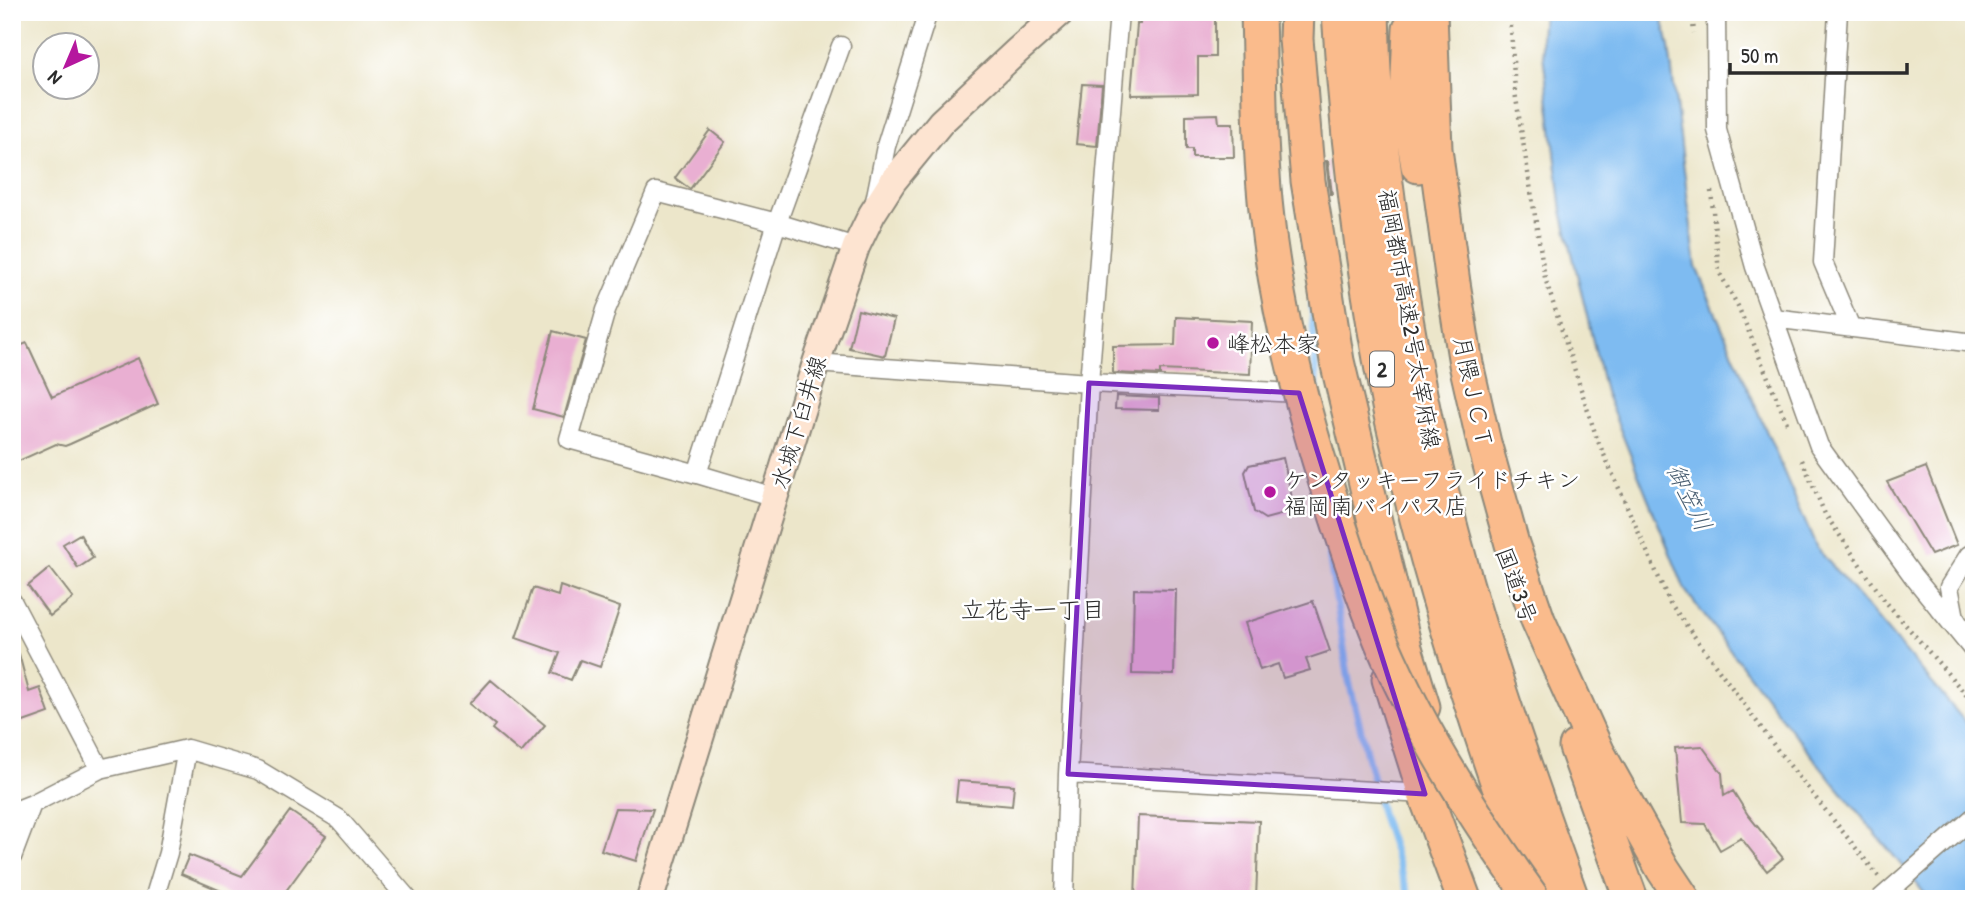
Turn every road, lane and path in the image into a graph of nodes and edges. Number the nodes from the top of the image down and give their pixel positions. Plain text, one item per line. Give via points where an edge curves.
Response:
1 (928, 12) edge
2 (1061, 12) edge
3 (1119, 12) edge
4 (1258, 12) edge
5 (1266, 12) edge
6 (1297, 12) edge
7 (1339, 12) edge
8 (1372, 12) edge
9 (1400, 12) edge
10 (1411, 12) edge
11 (1430, 12) edge
12 (1510, 12) edge
13 (1716, 12) edge
14 (1838, 12) edge
15 (841, 46) dead end
16 (1407, 100) junction
17 (872, 214) junction
18 (777, 223) junction
19 (856, 247) junction
20 (1773, 318) junction
21 (1851, 328) junction
22 (1974, 343) edge
23 (816, 363) junction
24 (1089, 383) junction
25 (1299, 393) junction
26 (697, 474) junction
27 (774, 497) junction
28 (1974, 553) edge
29 (12, 601) edge
30 (1974, 649) edge
31 (1490, 712) junction
32 (187, 749) junction
33 (100, 769) junction
34 (1068, 774) junction
35 (1436, 793) junction
36 (32, 804) junction
37 (12, 812) edge
38 (1974, 817) edge
39 (12, 857) edge
40 (1885, 894) edge
41 (154, 899) edge
42 (408, 899) edge
43 (650, 899) edge
44 (1065, 899) edge
45 (1464, 899) edge
46 (1488, 899) edge
47 (1533, 899) edge
48 (1539, 899) edge
49 (1572, 899) edge
50 (1630, 899) edge
51 (1683, 899) edge

1 - 17 street via 886,146
2 - 17 main road, 水城下臼井線 via 941,122
3 - 24 street
4 - 47 highway, bridge via 1267,219 1281,314 1337,519 1383,645 1417,714
5 - 25 highway via 1282,311
6 - 35 highway, bridge via 1308,181 1338,361
7 - 31 highway, 福岡都市高速2号太宰府線 / 2 via 1355,188 1389,408 1429,568
8 - 31 highway, 福岡都市高速2号太宰府線 / 2 via 1375,85 1402,303
9 - 16 highway
10 - 16 highway, 国道3号
11 - 51 highway, 月隈ＪＣＴ via 1435,149 1455,296 1466,364 1512,544 1538,620 1598,753
12 - 40 path via 1515,92 1545,278 1597,439 1670,603
13 - 20 street via 1717,130
14 - 21 street via 1823,262
15 - 18 street
16 - 50 highway, 国道3号 via 1435,277 1496,527
17 - 19 main road, 水城下臼井線
18 - 19 street
18 - 26 street
18 - 26 street via 656,192 606,310 569,439
19 - 23 main road, 水城下臼井線
20 - 21 street
20 - 30 street via 1819,446 1913,576
21 - 22 street
23 - 24 street
23 - 27 main road, 水城下臼井線
24 - 25 street
24 - 34 street
25 - 35 highway
26 - 27 street
27 - 43 main road, 水城下臼井線
28 - 30 street via 1949,587 1955,618
29 - 33 street
31 - 48 highway, 福岡都市高速2号太宰府線 / 2 via 1494,776
31 - 49 highway, 福岡都市高速2号太宰府線 / 2 via 1524,767
32 - 33 street
32 - 41 street via 168,853
32 - 42 street via 258,770 339,818
33 - 36 street
34 - 35 street
34 - 44 street
35 - 45 highway
35 - 46 highway
36 - 37 street
36 - 39 street
38 - 40 street, bridge

